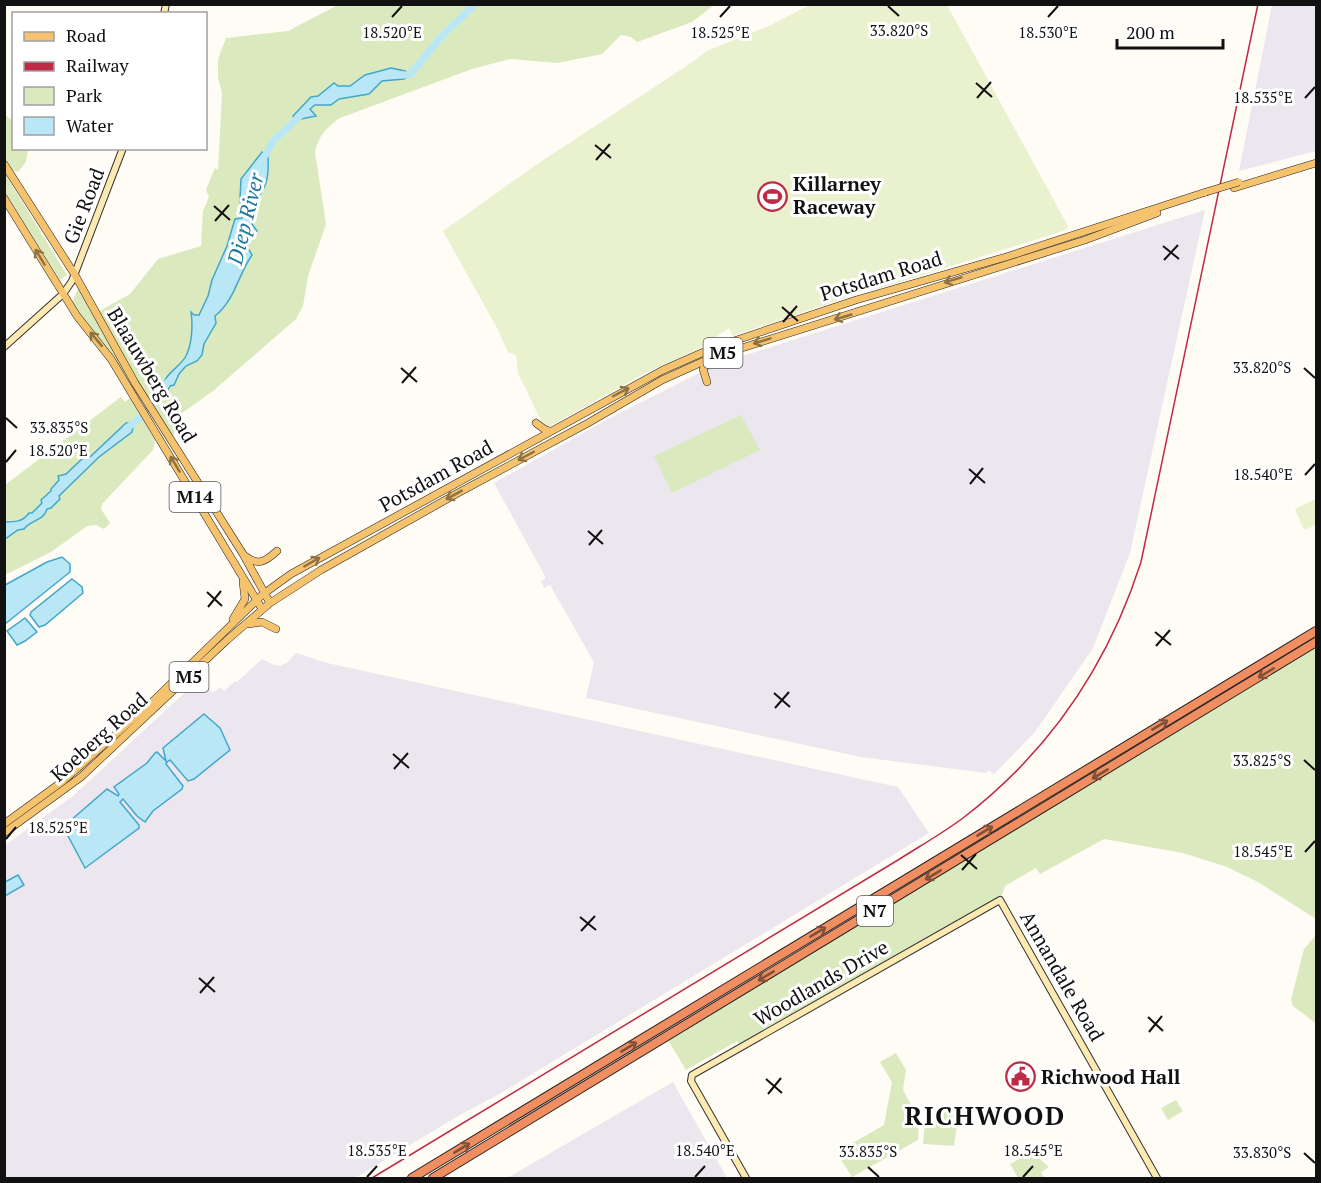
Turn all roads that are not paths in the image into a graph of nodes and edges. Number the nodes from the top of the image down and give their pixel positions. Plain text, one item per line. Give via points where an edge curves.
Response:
1 (122, 150) edge
2 (1317, 158) edge
3 (1317, 163) edge
4 (4, 164) edge
5 (1237, 185) junction
6 (1205, 195) junction
7 (4, 198) edge
8 (75, 275) junction
9 (63, 294) junction
10 (4, 347) edge
11 (725, 352) junction
12 (707, 382) dead end
13 (537, 423) dead end
14 (549, 431) junction
15 (336, 548) junction
16 (277, 551) dead end
17 (243, 554) junction
18 (343, 558) junction
19 (237, 569) junction
20 (265, 592) junction
21 (256, 600) junction
22 (270, 603) junction
23 (262, 609) junction
24 (245, 625) junction
25 (231, 626) junction
26 (276, 628) dead end
27 (1317, 631) edge
28 (1317, 642) edge
29 (4, 824) edge
30 (4, 833) edge
31 (1000, 900) joint
32 (412, 1179) edge
33 (433, 1179) edge
34 (746, 1179) edge
35 (1157, 1179) edge

1 - 8 street, Gie Road
2 - 5 main road, Potsdam Road / M5
3 - 5 main road, Potsdam Road / M5
4 - 8 main road, Blaauwberg Road / M14
5 - 6 main road, Potsdam Road / M5, bridge
6 -> 11 main road, Potsdam Road / M5 via 1085,240
14 -> 6 main road, Potsdam Road / M5 via 713,348 855,300
9 -> 7 main road, Blaauwberg Road / M14
8 - 9 street, Gie Road
8 - 17 main road, Blaauwberg Road / M14 via 135,383
9 - 10 street, Gie Road
19 -> 9 main road, Blaauwberg Road / M14 via 105,351
11 - 12 main road via 705,366
11 -> 18 main road, Potsdam Road / M5 via 662,380
13 - 14 main road
14 - 15 main road, Potsdam Road / M5
15 - 18 main road
20 -> 15 main road, Potsdam Road / M5
16 - 17 main road via 260,562
17 - 20 main road, Blaauwberg Road / M14
18 - 22 main road, Potsdam Road / M5
19 - 21 main road, Blaauwberg Road / M14
19 - 25 main road via 246,596
20 - 21 main road, Potsdam Road / M5
20 - 22 main road, Blaauwberg Road / M14
21 - 23 main road, Blaauwberg Road / M14
21 - 25 main road, Koeberg Road / M5
22 - 23 main road, Potsdam Road / M5
23 - 24 main road, Koeberg Road / M5
24 - 26 main road via 262,622
24 - 30 main road, Koeberg Road / M5 via 81,777
25 - 29 main road, Koeberg Road / M5 via 63,781
32 -> 27 highway, N7
28 -> 33 highway, N7
31 - 34 street, Woodlands Drive via 694,1073 691,1082
31 - 35 street, Annandale Road

